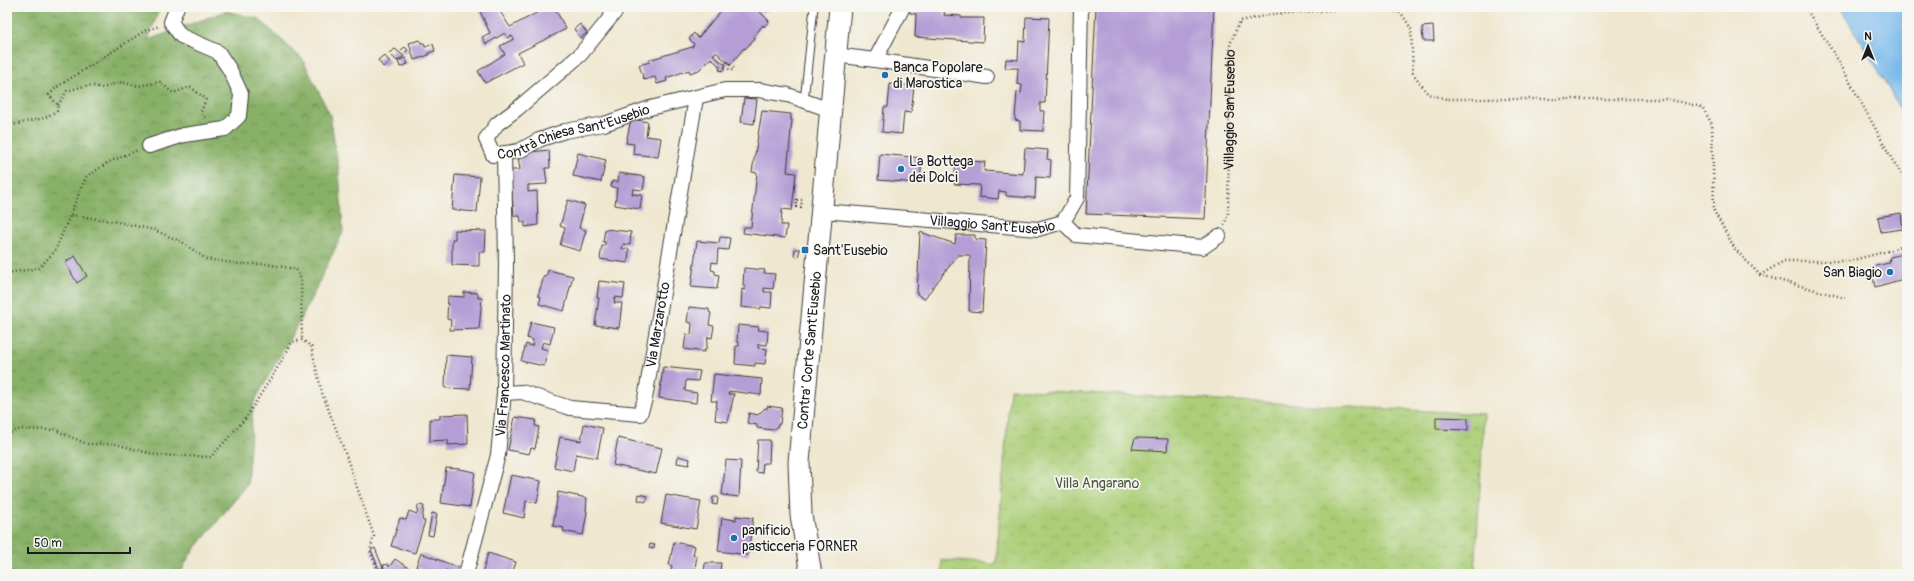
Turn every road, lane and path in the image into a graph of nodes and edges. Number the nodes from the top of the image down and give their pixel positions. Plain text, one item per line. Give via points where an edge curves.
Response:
1 (177, 7) edge
2 (619, 7) edge
3 (814, 7) edge
4 (840, 7) edge
5 (903, 7) edge
6 (1081, 7) edge
7 (1805, 7) edge
8 (171, 22) junction
9 (835, 55) junction
10 (875, 60) junction
11 (987, 77) dead end
12 (696, 98) junction
13 (804, 101) junction
14 (58, 105) junction
15 (830, 110) junction
16 (212, 119) dead end
17 (7, 126) edge
18 (149, 146) joint
19 (504, 154) junction
20 (1907, 182) edge
21 (823, 211) junction
22 (71, 215) junction
23 (1063, 222) junction
24 (1219, 236) joint
25 (1907, 244) edge
26 (7, 273) edge
27 (1760, 275) junction
28 (1845, 298) dead end
29 (302, 340) junction
30 (504, 393) junction
31 (7, 434) edge
32 (379, 574) edge
33 (466, 574) edge
34 (811, 574) edge

1 - 8 street
2 - 19 street, Contrà Chiesa Sant'Eusebio via 580,55 497,124 486,139 493,155
3 - 13 lane
4 - 9 street, Contra' Corte Sant'Eusebio
5 - 10 street
6 - 23 street, Villaggio Sant'Eusebio via 1077,198
7 - 20 path
8 - 14 path via 146,30 57,87 49,95
8 - 18 street via 181,36 218,52 241,94 239,116 226,129 184,135
9 - 10 street
9 - 15 street, Contra' Corte Sant'Eusebio
10 - 11 street
12 - 13 street, Contrà Chiesa Sant'Eusebio via 726,90 759,90 788,95
12 - 19 street, Contrà Chiesa Sant'Eusebio via 650,108 604,124 565,131 539,140 519,151
12 - 30 street, Via Marzarotto via 640,414 570,408 522,392
13 - 15 street, Contrà Chiesa Sant'Eusebio
14 - 16 path via 67,91 88,85 103,88 119,82 138,86 160,82 173,93 190,87 206,99 201,112 204,117
14 - 17 path via 57,111 44,118
15 - 21 street, Contra' Corte Sant'Eusebio
18 - 22 path via 109,162 86,177
19 - 30 street, Via Francesco Martinato
21 - 23 street, Villaggio Sant'Eusebio via 1038,229
21 - 34 street, Contra' Corte Sant'Eusebio via 799,462 800,515
22 - 26 path via 55,251 38,268
22 - 29 path via 154,230 182,242 206,259 296,269 301,279
23 - 24 street via 1076,235 1203,247
24 - 27 path, Villaggio San'Eusebio via 1228,216 1230,44 1240,21 1273,14 1379,7 1401,13 1411,28 1413,73 1428,94 1446,99 1667,99 1702,107 1712,124 1714,211 1735,248
25 - 27 path via 1849,261 1784,261
27 - 28 path
29 - 31 path via 292,342 244,419 211,457 156,455 116,444 87,444 55,430 21,429
29 - 32 path via 311,346 322,393 374,536 370,551
30 - 33 street, Via Francesco Martinato via 498,455

